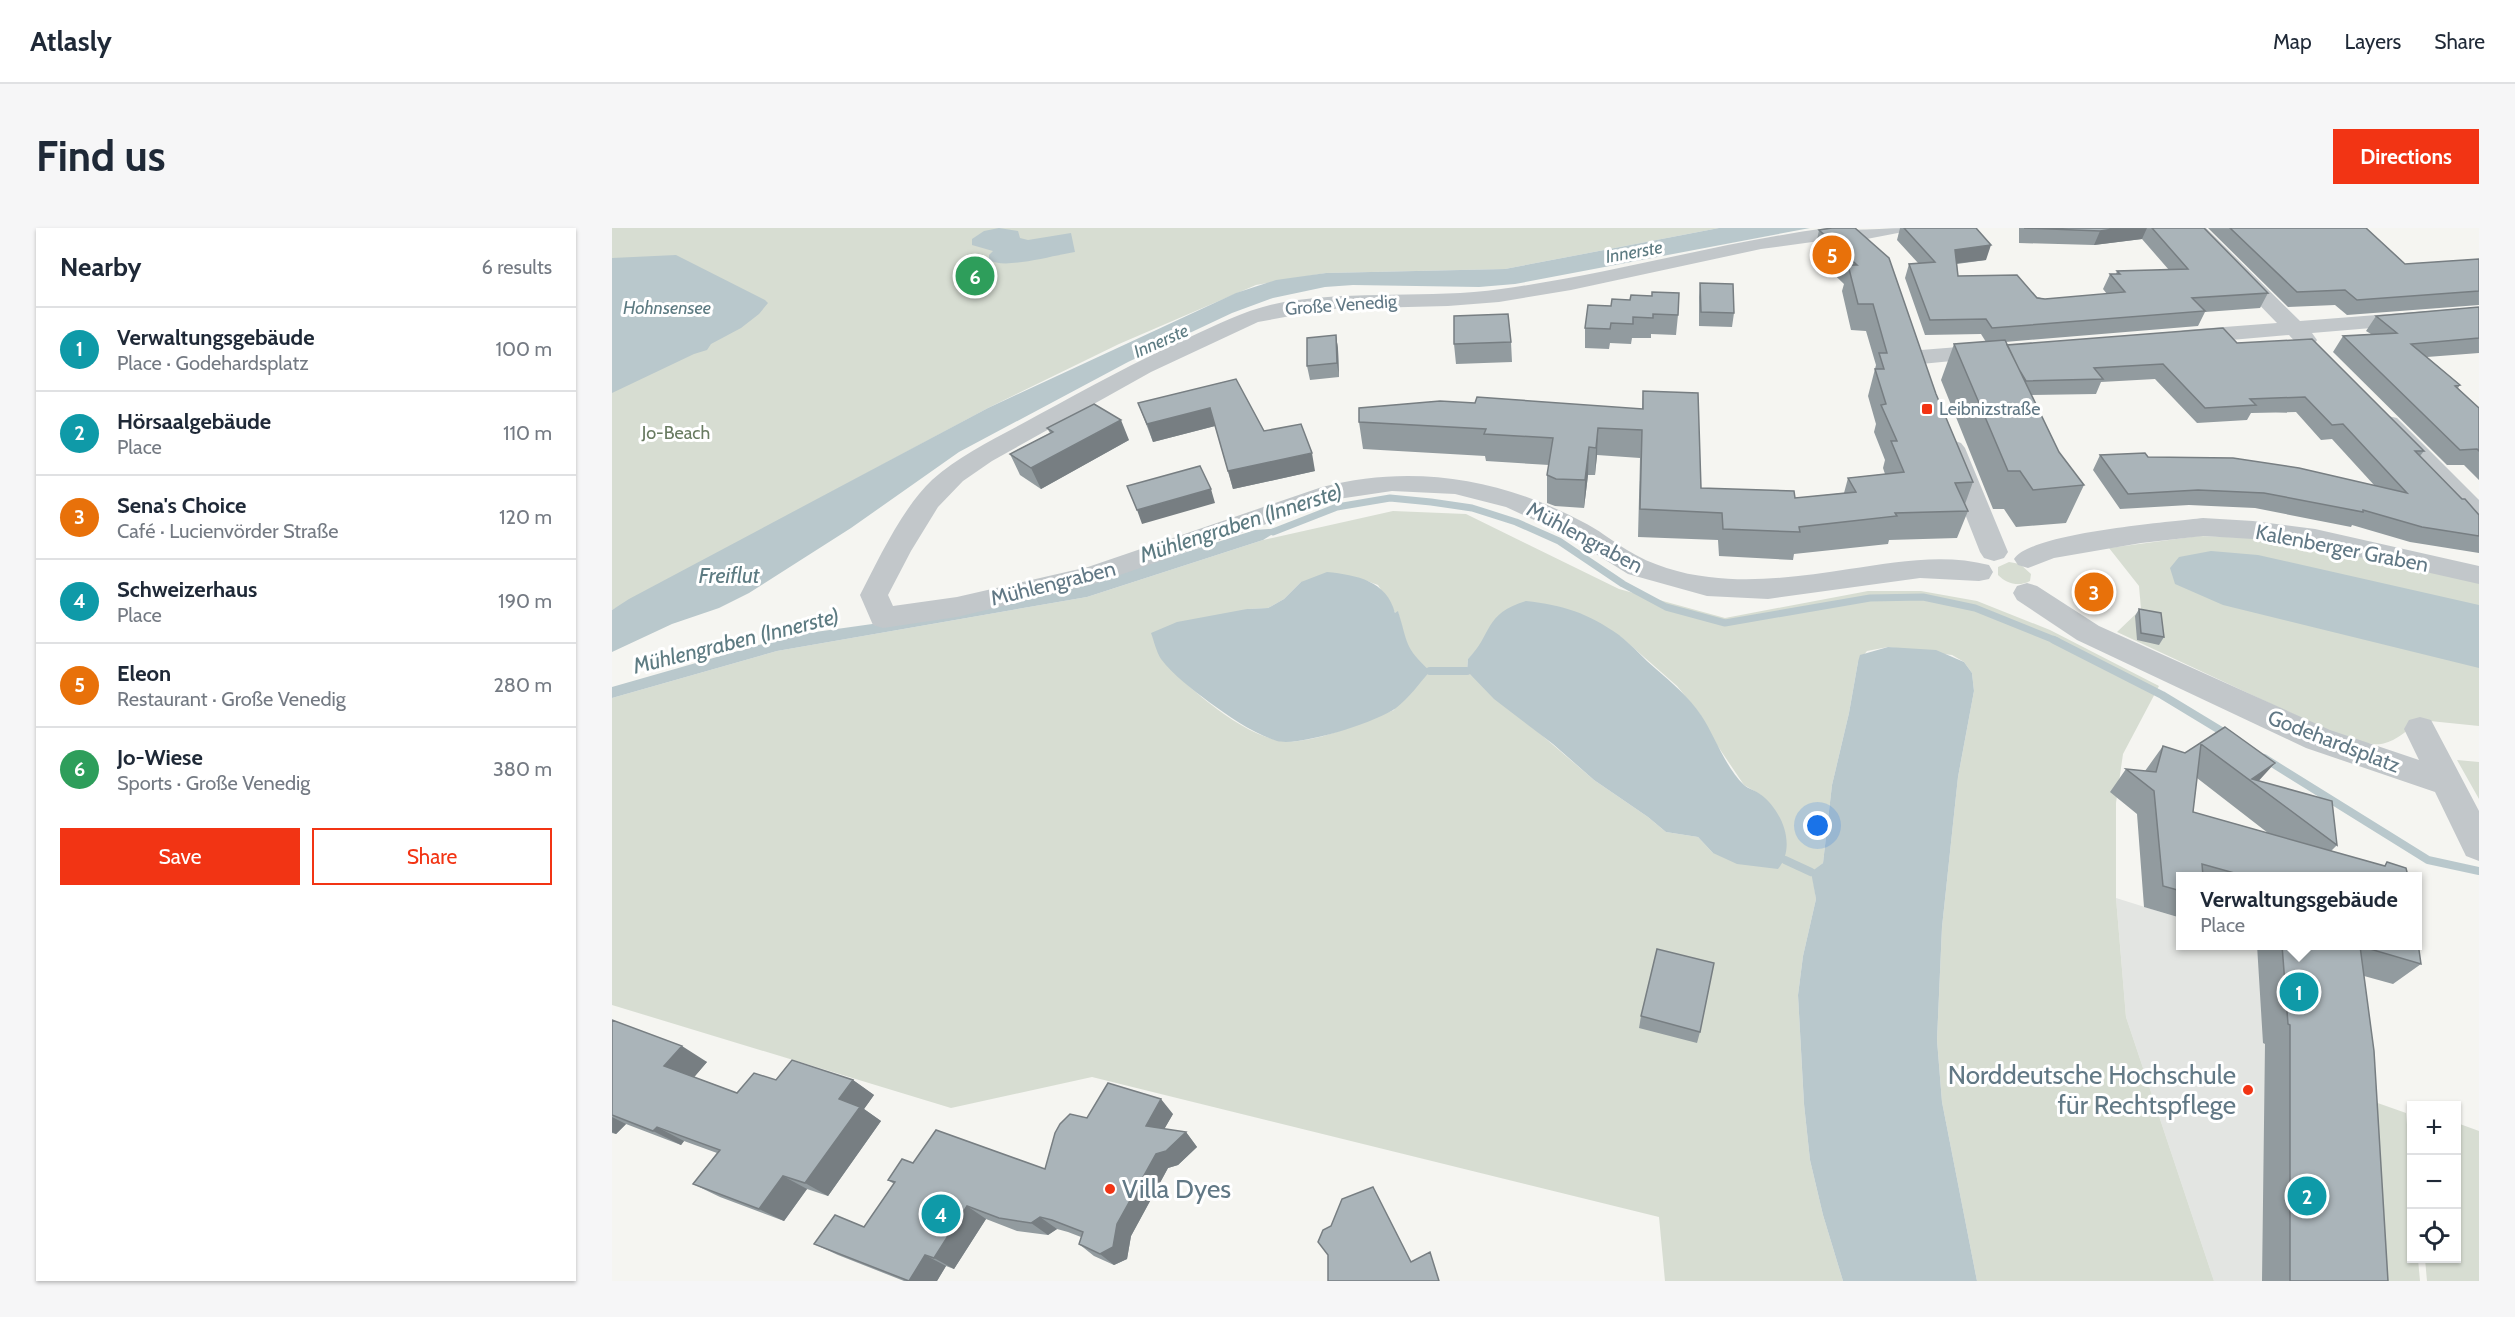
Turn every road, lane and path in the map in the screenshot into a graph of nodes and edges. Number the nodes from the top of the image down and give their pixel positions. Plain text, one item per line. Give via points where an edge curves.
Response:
1 (1896, 228) edge
2 (2195, 228) edge
3 (2479, 314) edge
4 (2295, 329) junction
5 (2160, 339) edge
6 (2012, 350) edge
7 (2320, 354) edge
8 (1921, 358) edge
9 (2370, 405) edge
10 (1946, 431) edge
11 (2479, 515) edge
12 (2028, 559) junction
13 (1987, 562) junction
14 (2479, 574) edge
15 (2027, 593) junction
16 (883, 618) joint
17 (2420, 729) dead end
18 (2445, 782) junction
19 (2479, 846) edge

1 - 16 street, Große Venedig via 1854,245 1827,234 1761,243 1533,291 1468,299 1328,303 1283,309 1236,322 1143,368 954,475 927,503 874,596
2 - 4 street
3 - 4 street
4 - 5 street
4 - 7 street
6 - 8 street
9 - 11 street
10 - 13 street
12 - 13 street via 2011,553
12 - 14 street, Kalenberger Graben via 2047,550 2203,527 2315,538
12 - 15 street via 2044,579 2036,590
13 - 15 street via 1990,584 2018,594
13 - 16 street, Mühlengraben via 1759,591 1705,587 1627,563 1575,528 1501,496 1447,486 1372,484 1331,493 1094,575 957,607
15 - 18 street, Godehardsplatz via 2088,633 2318,739
17 - 18 street
18 - 19 street

